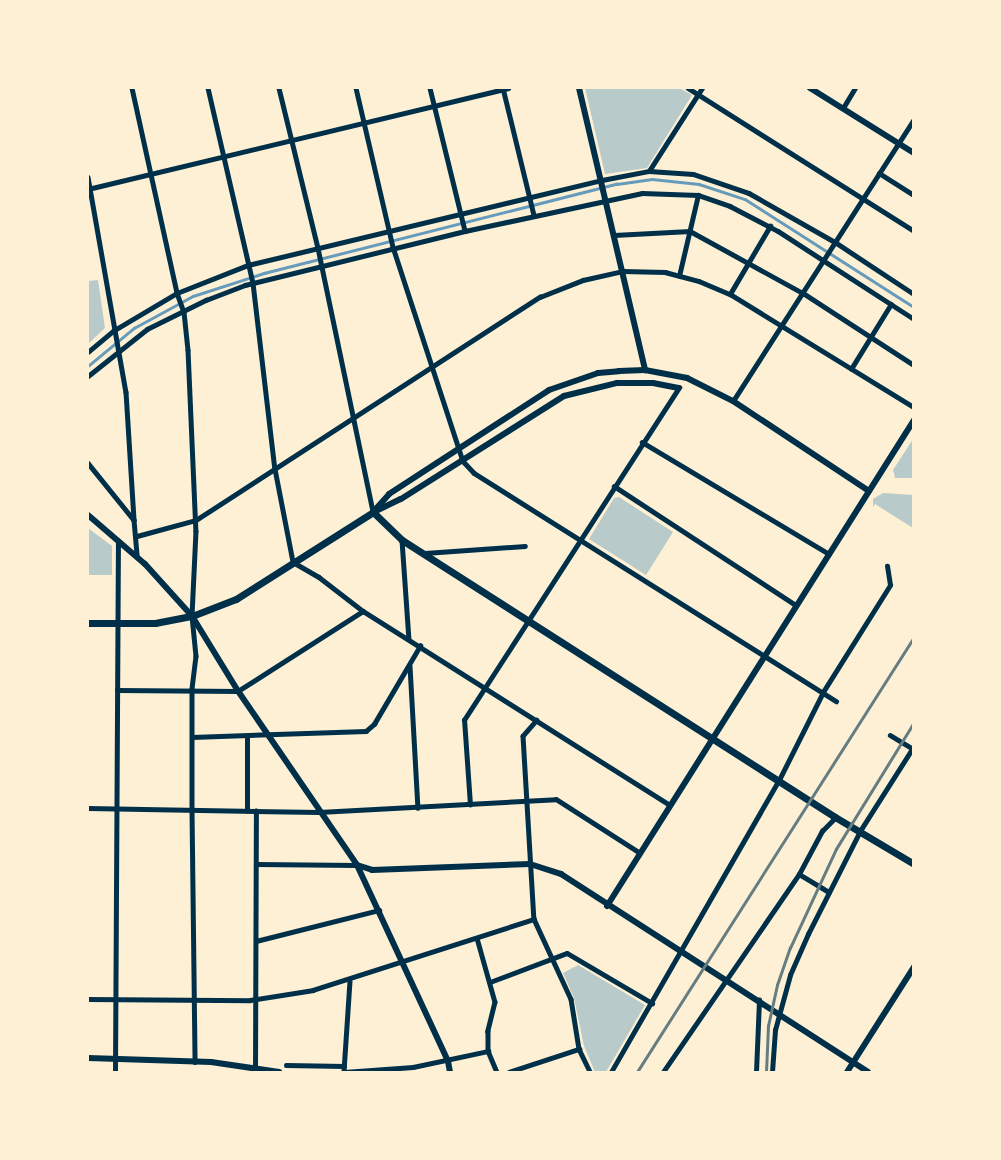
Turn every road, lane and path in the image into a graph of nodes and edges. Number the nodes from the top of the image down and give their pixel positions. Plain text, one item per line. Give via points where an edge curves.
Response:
1 (132, 88) edge
2 (208, 88) edge
3 (279, 88) edge
4 (356, 88) edge
5 (430, 88) edge
6 (505, 88) edge
7 (579, 88) edge
8 (688, 88) edge
9 (702, 88) edge
10 (810, 88) edge
11 (855, 88) edge
12 (698, 94) junction
13 (435, 105) junction
14 (843, 108) junction
15 (914, 120) edge
16 (363, 121) junction
17 (292, 139) junction
18 (898, 143) junction
19 (914, 153) edge
20 (223, 156) junction
21 (649, 172) junction
22 (879, 173) junction
23 (150, 174) junction
24 (88, 177) edge
25 (602, 182) junction
26 (89, 189) edge
27 (698, 195) junction
28 (914, 195) edge
29 (606, 197) junction
30 (863, 198) junction
31 (529, 200) junction
32 (533, 214) junction
33 (461, 217) junction
34 (770, 226) junction
35 (465, 229) junction
36 (690, 231) junction
37 (914, 231) edge
38 (390, 234) junction
39 (614, 235) junction
40 (833, 244) junction
41 (394, 248) junction
42 (319, 251) junction
43 (824, 259) junction
44 (750, 261) junction
45 (322, 265) junction
46 (249, 268) junction
47 (623, 271) junction
48 (679, 276) junction
49 (253, 282) junction
50 (803, 293) junction
51 (730, 294) junction
52 (914, 294) edge
53 (178, 295) junction
54 (891, 304) junction
55 (183, 310) junction
56 (914, 318) edge
57 (781, 326) junction
58 (114, 334) junction
59 (870, 337) junction
60 (118, 349) junction
61 (88, 352) edge
62 (914, 365) edge
63 (432, 367) junction
64 (851, 369) junction
65 (645, 370) junction
66 (88, 376) edge
67 (679, 388) joint
68 (733, 401) junction
69 (914, 407) edge
70 (355, 417) junction
71 (914, 420) edge
72 (642, 442) junction
73 (458, 451) junction
74 (463, 461) junction
75 (88, 463) edge
76 (275, 468) junction
77 (614, 486) junction
78 (869, 491) junction
79 (373, 512) junction
80 (88, 515) edge
81 (134, 520) junction
82 (196, 520) junction
83 (137, 536) junction
84 (118, 538) junction
85 (579, 538) junction
86 (402, 540) junction
87 (525, 546) dead end
88 (422, 553) junction
89 (829, 554) junction
90 (137, 556) junction
91 (293, 562) junction
92 (887, 566) dead end
93 (796, 605) junction
94 (363, 611) junction
95 (192, 617) junction
96 (118, 622) junction
97 (529, 622) junction
98 (88, 623) edge
99 (409, 640) junction
100 (420, 646) junction
101 (764, 656) junction
102 (410, 665) junction
103 (484, 688) junction
104 (192, 689) junction
105 (117, 690) junction
106 (238, 691) junction
107 (823, 692) junction
108 (836, 701) dead end
109 (537, 720) junction
110 (890, 735) dead end
111 (247, 736) junction
112 (271, 736) junction
113 (192, 737) junction
114 (712, 739) junction
115 (913, 749) edge
116 (779, 780) junction
117 (528, 800) junction
118 (470, 805) junction
119 (670, 805) junction
120 (88, 808) edge
121 (117, 808) junction
122 (418, 808) junction
123 (192, 810) junction
124 (247, 811) junction
125 (256, 811) junction
126 (319, 812) junction
127 (835, 817) junction
128 (860, 831) junction
129 (639, 852) junction
130 (256, 864) junction
131 (530, 864) junction
132 (914, 864) edge
133 (357, 865) junction
134 (799, 874) junction
135 (829, 892) junction
136 (607, 906) junction
137 (379, 910) junction
138 (534, 919) junction
139 (477, 937) junction
140 (256, 941) junction
141 (681, 952) junction
142 (551, 957) junction
143 (402, 962) junction
144 (914, 967) edge
145 (729, 980) junction
146 (350, 981) junction
147 (490, 982) junction
148 (88, 999) edge
149 (115, 999) junction
150 (193, 999) junction
151 (256, 999) junction
152 (759, 999) junction
153 (652, 1003) junction
154 (780, 1013) junction
155 (579, 1049) junction
156 (488, 1051) junction
157 (88, 1059) edge
158 (116, 1059) junction
159 (448, 1061) junction
160 (195, 1062) junction
161 (853, 1062) junction
162 (286, 1065) dead end
163 (344, 1066) junction
164 (255, 1070) edge
165 (116, 1073) edge
166 (279, 1073) edge
167 (450, 1073) edge
168 (497, 1073) edge
169 (509, 1073) edge
170 (590, 1073) edge
171 (611, 1073) edge
172 (663, 1073) edge
173 (756, 1073) edge
174 (772, 1073) edge
175 (847, 1073) edge
176 (868, 1073) edge

1 - 23 street
2 - 20 street
3 - 17 street
4 - 16 street
5 - 13 street
6 - 13 street
6 - 31 street
7 - 25 street
8 - 12 street
9 - 12 street
10 - 14 street
11 - 14 street
12 - 21 street
12 - 30 street
13 - 16 street
13 - 33 street
14 - 18 street
15 - 18 street
16 - 17 street
16 - 38 street
17 - 20 street
17 - 42 street
18 - 19 street
18 - 22 street
20 - 23 street
20 - 46 street
21 - 25 street
21 - 40 street via 676,172 749,193
22 - 28 street
22 - 30 street
23 - 26 street
23 - 53 street
24 - 26 street
25 - 29 street
25 - 31 street
26 - 58 street
27 - 29 street
27 - 34 street
27 - 36 street
29 - 32 street
29 - 39 street
30 - 37 street
30 - 40 street
31 - 32 street
31 - 33 street
32 - 35 street
33 - 35 street
33 - 38 street
34 - 43 street
34 - 44 street
35 - 41 street
36 - 39 street
36 - 44 street
36 - 48 street
38 - 41 street
38 - 42 street
39 - 47 street
40 - 43 street
40 - 52 street
41 - 45 street
41 - 63 street
42 - 45 street
42 - 46 street
43 - 50 street
43 - 54 street
44 - 50 street
44 - 51 street
45 - 49 street
45 - 70 street
46 - 49 street
46 - 53 street
47 - 48 street
47 - 63 street via 540,297
47 - 65 street
48 - 51 street
49 - 55 street
49 - 76 street
50 - 57 street
50 - 59 street
51 - 57 street
53 - 55 street
53 - 58 street
54 - 56 street
54 - 59 street
55 - 60 street
55 - 82 street
57 - 64 street
57 - 68 street
58 - 60 street
58 - 61 street
59 - 62 street
59 - 64 street
60 - 66 street
60 - 81 street via 126,392
63 - 70 street
63 - 73 street
64 - 69 street
65 - 68 street via 687,378
65 - 73 street via 598,373 549,390
67 - 72 street
67 - 74 street via 617,383 579,390 546,405
68 - 78 street
70 - 76 street
70 - 79 street
71 - 78 street
72 - 77 street
72 - 89 street
73 - 74 street
73 - 79 street via 389,494
74 - 79 street
74 - 85 street via 474,473
75 - 81 street
76 - 82 street
76 - 91 street
77 - 85 street
77 - 93 street
78 - 89 street
79 - 86 main road
79 - 91 main road
80 - 84 street
81 - 83 street
82 - 83 street
82 - 95 street
83 - 90 street
84 - 90 street
84 - 96 street
85 - 97 street
85 - 101 street
86 - 88 main road
86 - 99 street
87 - 88 street
88 - 97 main road
89 - 93 street
90 - 95 street
91 - 94 street
91 - 95 main road via 236,599
92 - 107 street via 890,585
93 - 101 street
94 - 99 street
94 - 106 street
95 - 96 main road
95 - 104 street via 196,656
95 - 106 street
96 - 98 main road
96 - 105 street
97 - 103 street
97 - 114 main road
99 - 100 street
100 - 102 street
100 - 103 street
101 - 107 street
101 - 114 street
102 - 112 street via 366,731
102 - 122 street
103 - 109 street
103 - 118 street via 464,720
104 - 105 street
104 - 106 street
104 - 113 street
105 - 121 street
106 - 112 street
107 - 108 street
107 - 116 street
109 - 117 street via 523,736
109 - 119 street
110 - 115 street
111 - 112 street
111 - 113 street
111 - 124 street
112 - 126 street
113 - 123 street
114 - 116 main road
114 - 119 street
115 - 128 street
116 - 127 main road
116 - 141 street
117 - 118 street
117 - 129 street via 556,799
117 - 131 street
118 - 122 street
119 - 129 street
120 - 121 street
121 - 123 street
121 - 149 street
122 - 126 street
123 - 124 street
123 - 150 street
124 - 125 street
125 - 126 street
125 - 130 street
126 - 133 street
127 - 128 main road
127 - 134 street via 822,831
128 - 132 main road
128 - 135 street
129 - 136 street
130 - 133 street
130 - 140 street
131 - 133 street via 372,870
131 - 136 street via 561,874
131 - 138 street
133 - 137 street
134 - 135 street
134 - 145 street
135 - 154 street via 790,975
136 - 141 street
137 - 140 street
137 - 143 street
138 - 139 street
138 - 142 street
139 - 143 street
139 - 147 street
140 - 151 street
141 - 145 street
141 - 153 street
142 - 147 street
142 - 153 street via 567,953
142 - 155 street via 571,999
143 - 146 street
143 - 159 street
144 - 161 street
145 - 152 street
145 - 172 street
146 - 151 street
146 - 163 street
147 - 156 street via 495,1002
148 - 149 street
149 - 150 street
149 - 158 street
150 - 151 street
150 - 160 street
151 - 164 street
152 - 154 street
152 - 173 street
153 - 171 street
154 - 161 street
154 - 174 street
155 - 169 street
155 - 170 street
156 - 159 street
156 - 168 street
157 - 158 street
158 - 160 street
158 - 165 street
159 - 163 street via 344,1072
159 - 167 street
160 - 164 street
161 - 175 street
161 - 176 street
162 - 163 street
164 - 166 street

